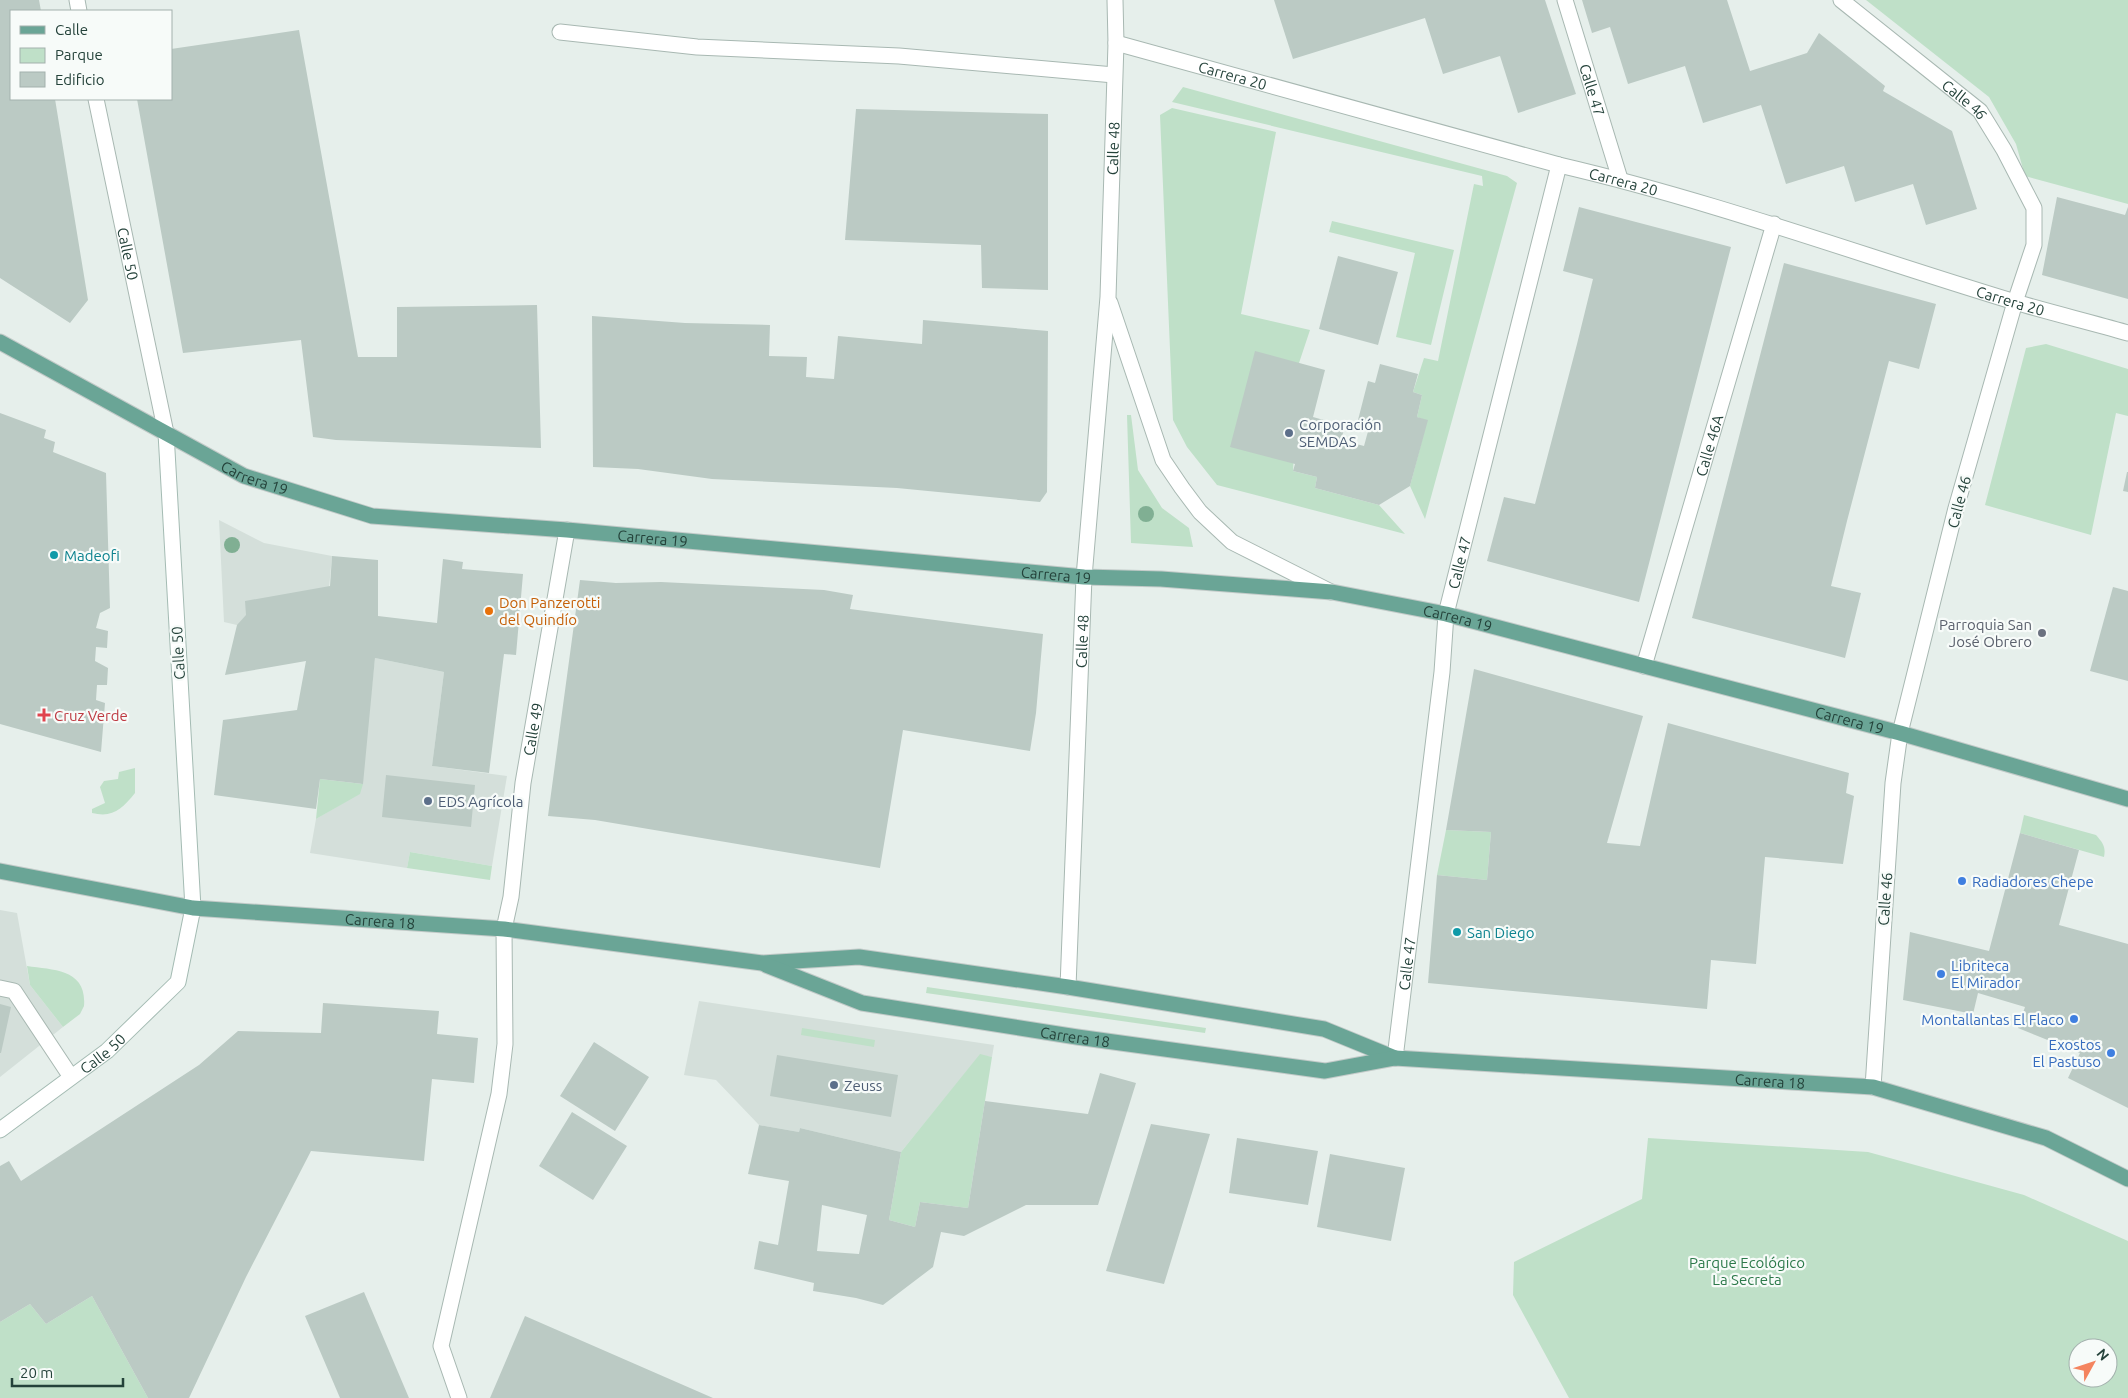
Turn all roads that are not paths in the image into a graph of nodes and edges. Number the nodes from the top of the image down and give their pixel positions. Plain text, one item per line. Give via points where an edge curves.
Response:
1 (1115, 0) edge
2 (1565, 0) edge
3 (1841, 0) edge
4 (560, 32) dead end
5 (1116, 43) junction
6 (1114, 75) junction
7 (96, 100) edge
8 (1559, 165) junction
9 (1620, 179) junction
10 (1774, 224) junction
11 (1108, 296) junction
12 (2015, 302) junction
13 (2128, 333) edge
14 (0, 342) edge
15 (166, 433) junction
16 (567, 530) junction
17 (1084, 577) junction
18 (1332, 592) junction
19 (1446, 614) junction
20 (1644, 666) junction
21 (1900, 733) junction
22 (2128, 799) edge
23 (0, 871) edge
24 (193, 908) junction
25 (504, 929) junction
26 (762, 963) junction
27 (1068, 987) junction
28 (0, 988) edge
29 (1395, 1058) junction
30 (71, 1077) junction
31 (1872, 1087) junction
32 (0, 1130) edge
33 (2128, 1179) edge
34 (459, 1398) edge

1 - 5 street, Calle 48
2 - 9 street, Calle 47
3 - 12 street, Calle 46 via 1980,111 2004,150 2034,208 2034,244
4 - 6 street via 697,47 899,56
5 - 6 street, Calle 48
5 - 8 street, Carrera 20
6 - 11 street, Calle 48
7 - 15 street, Calle 50
8 - 9 street, Carrera 20
8 - 19 street, Calle 47
9 - 10 street, Carrera 20
10 - 12 street, Carrera 20
10 - 20 street, Calle 46A
11 - 17 street, Calle 48
11 - 18 street, Calle 48 via 1163,460 1200,512 1232,542
12 - 13 street, Carrera 20
12 - 21 street, Calle 46 via 1956,508
14 - 15 main road, Carrera 19
15 - 16 main road, Carrera 19 via 244,476 372,516
15 - 24 street, Calle 50
16 - 17 main road, Carrera 19
16 - 25 street, Calle 49 via 522,784 511,897
17 - 18 main road, Carrera 19 via 1161,579
17 - 27 street, Calle 48
18 - 19 main road, Carrera 19
19 - 20 main road, Carrera 19
19 - 29 street, Calle 47 via 1442,672
20 - 21 main road, Carrera 19
21 - 22 main road, Carrera 19
21 - 31 street, Calle 46 via 1893,783
23 - 24 main road, Carrera 18
24 - 25 main road, Carrera 18
24 - 30 street, Calle 50 via 178,982 107,1051
25 - 26 main road, Carrera 18
25 - 34 street, Calle 49 via 505,1044 499,1094 441,1346
26 - 27 main road, Carrera 18 via 859,957
26 - 29 main road, Carrera 18 via 862,1003 1086,1038 1325,1071
27 - 29 main road, Carrera 18 via 1324,1029
28 - 30 street via 14,992
29 - 31 main road, Carrera 18
30 - 32 street, Calle 50
31 - 33 main road, Carrera 18 via 2046,1138

